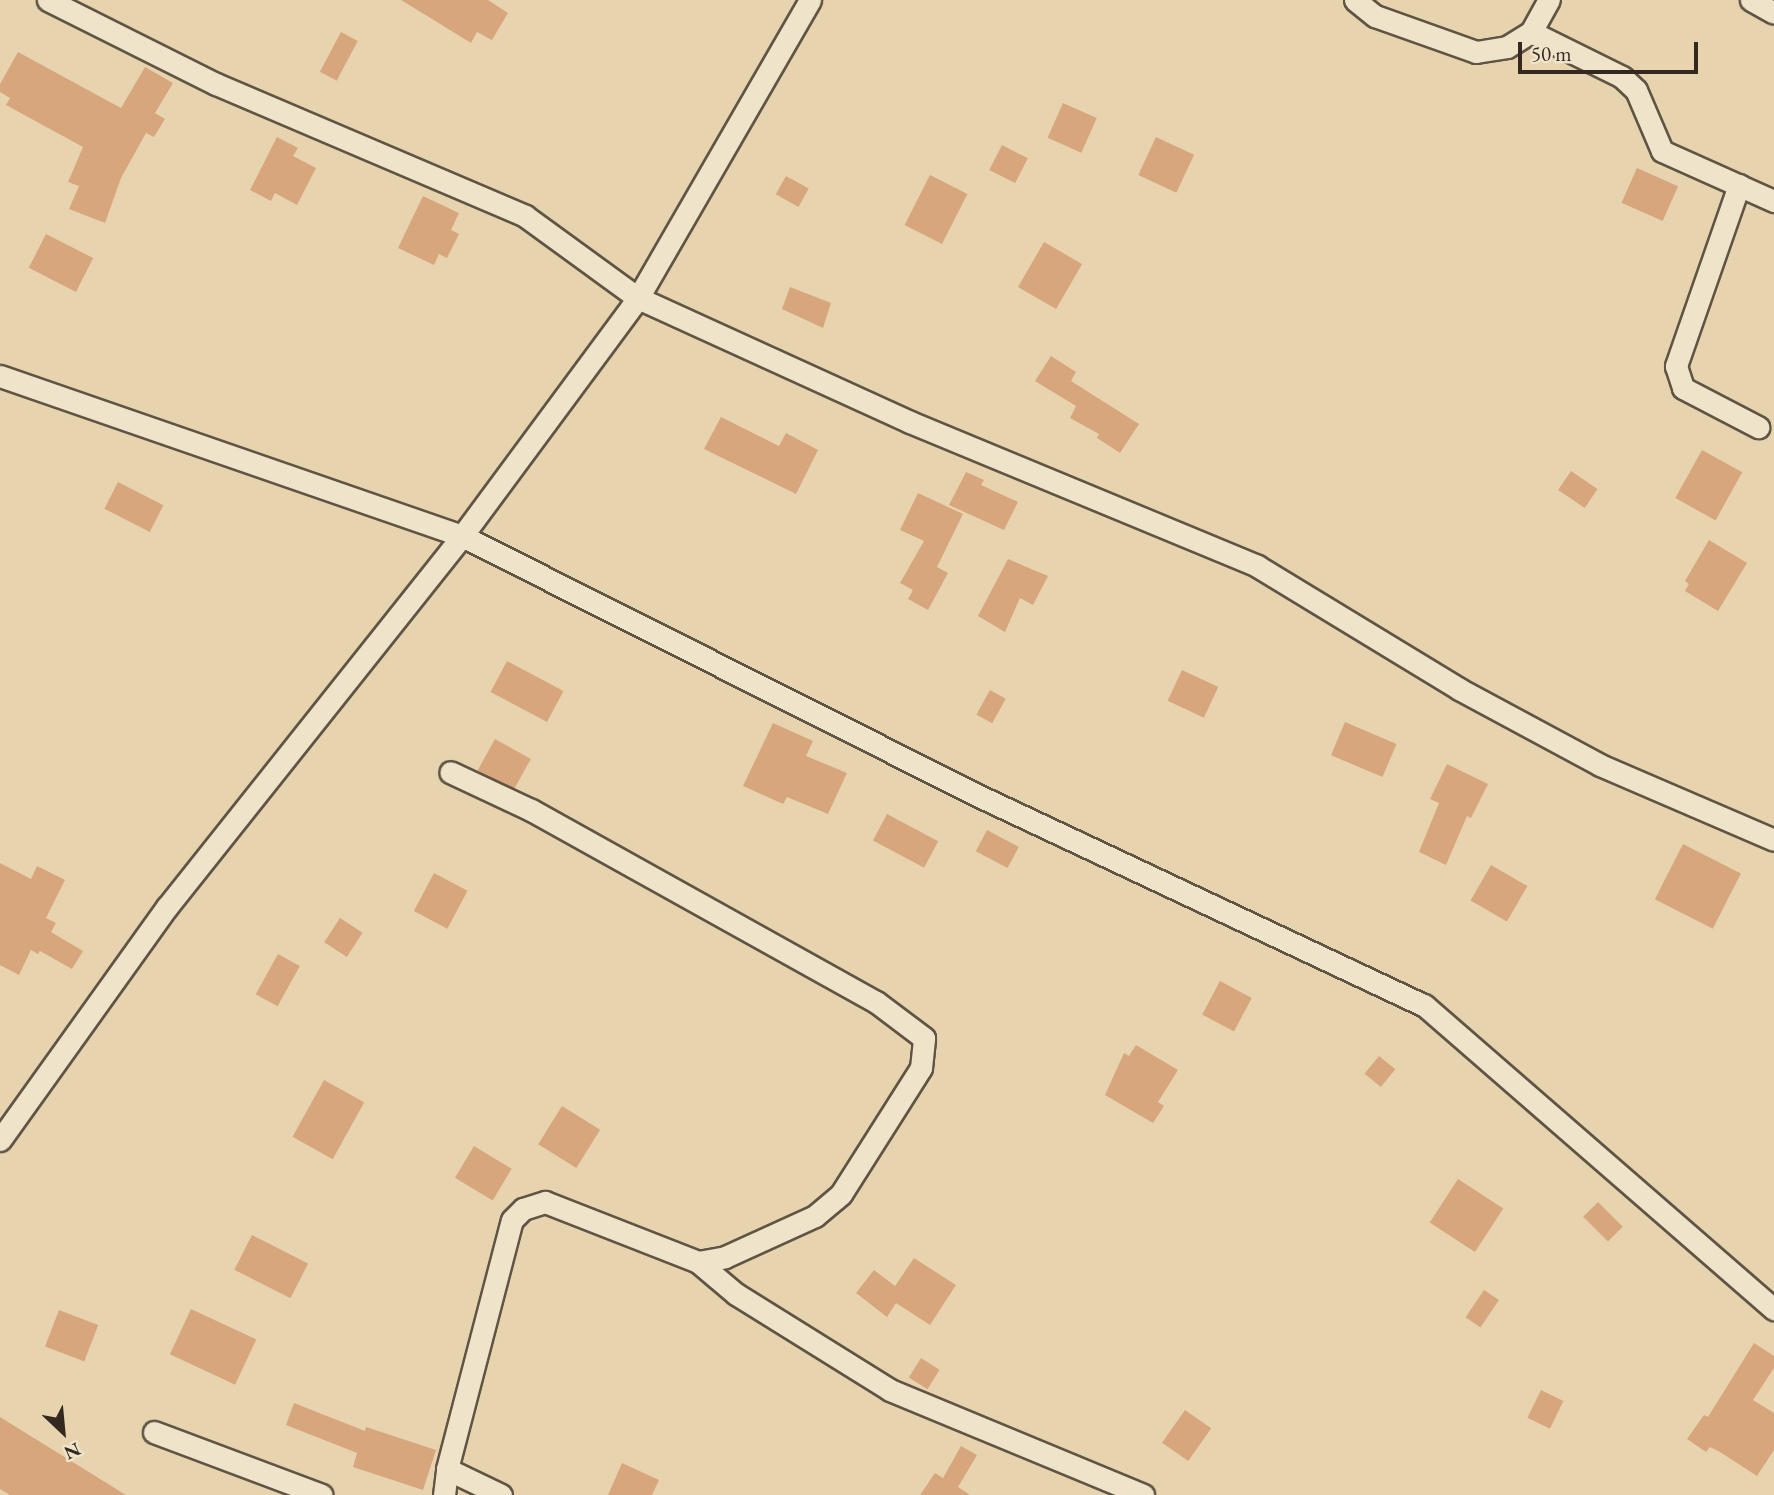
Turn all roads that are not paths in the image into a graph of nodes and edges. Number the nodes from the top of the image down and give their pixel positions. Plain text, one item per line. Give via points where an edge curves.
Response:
1 (48, 0) edge
2 (810, 0) edge
3 (1355, 0) edge
4 (1549, 0) edge
5 (1751, 0) edge
6 (1774, 13) edge
7 (1531, 32) junction
8 (1739, 185) junction
9 (1774, 201) edge
10 (638, 298) junction
11 (0, 376) edge
12 (1758, 427) dead end
13 (462, 536) junction
14 (450, 772) dead end
15 (1774, 840) edge
16 (0, 1140) edge
17 (698, 1262) junction
18 (1774, 1309) edge
19 (154, 1432) dead end
20 (447, 1469) junction
21 (322, 1495) edge
22 (444, 1495) edge
23 (501, 1495) edge
24 (1143, 1495) edge

1 - 10 street via 216,84 525,216
2 - 10 street
3 - 7 street via 1375,16 1476,52 1507,47
4 - 7 street
5 - 6 street
7 - 8 street via 1622,77 1636,90 1662,151
8 - 9 street
8 - 12 street via 1676,366 1683,388
10 - 13 street
10 - 15 street via 910,422 1257,566 1458,689 1600,765
11 - 13 street
13 - 16 street via 167,907
13 - 18 street via 979,796 1424,1005
14 - 17 street via 531,810 876,1002 924,1038 921,1068 841,1194 815,1216 725,1257
17 - 20 street via 545,1202 523,1209 512,1220
17 - 24 street via 736,1294 890,1390
19 - 21 street
20 - 22 street
20 - 23 street

